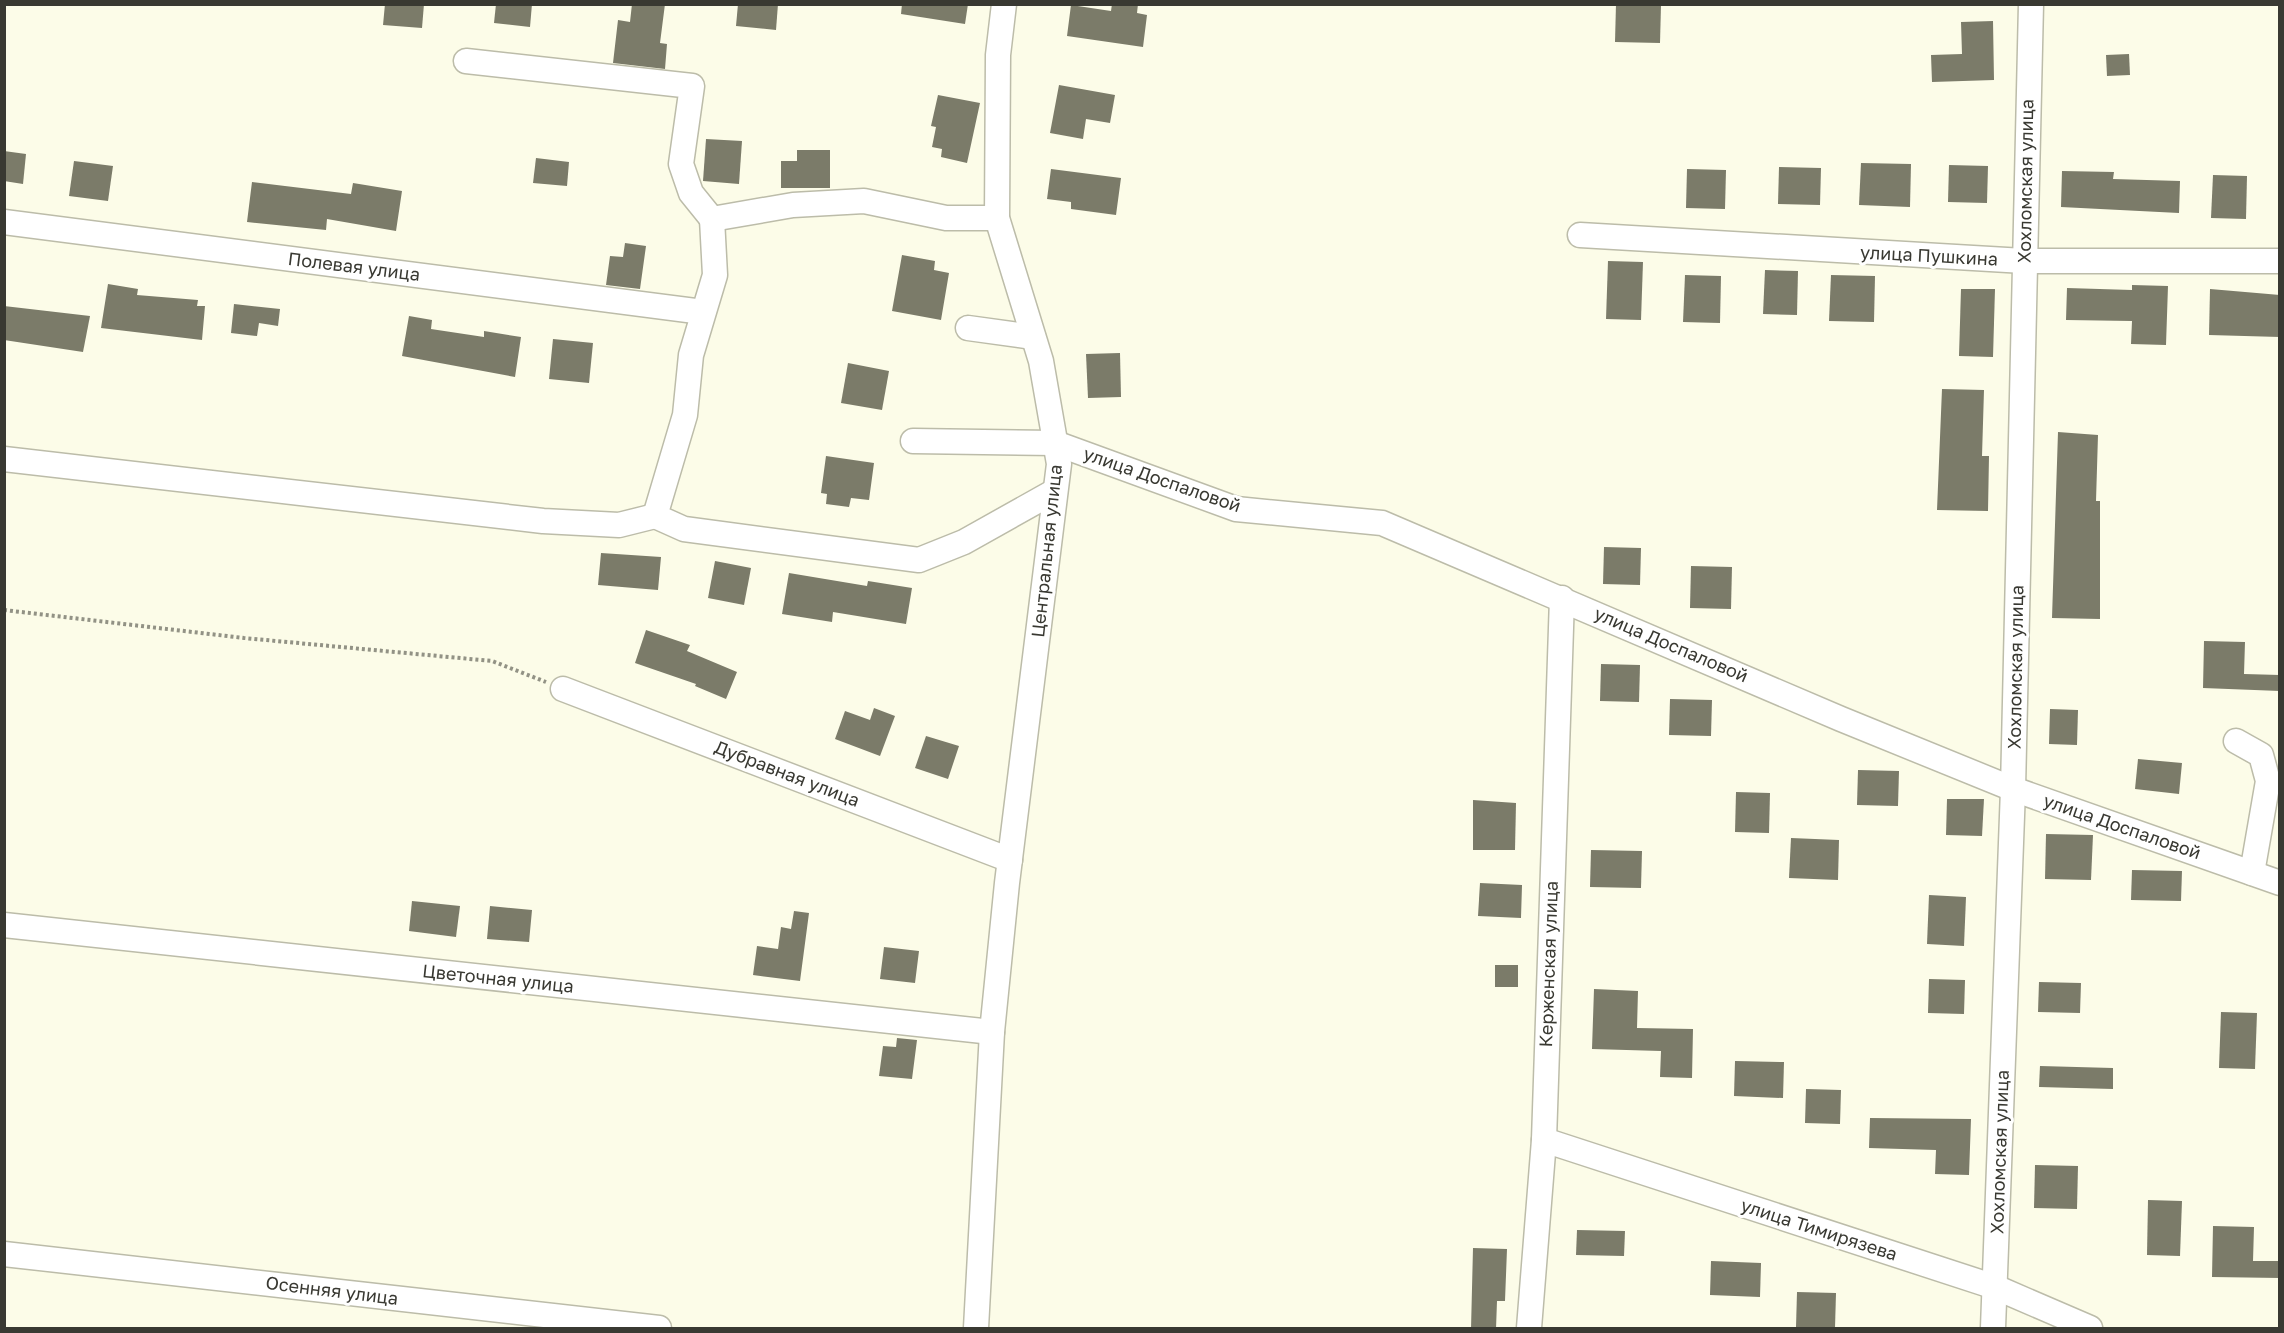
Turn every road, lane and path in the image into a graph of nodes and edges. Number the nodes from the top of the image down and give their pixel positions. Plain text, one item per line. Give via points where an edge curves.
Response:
1 (1004, 4) edge
2 (2031, 4) edge
3 (465, 61) dead end
4 (997, 218) junction
5 (712, 219) junction
6 (4, 222) edge
7 (1580, 235) dead end
8 (2024, 261) junction
9 (2280, 261) edge
10 (703, 312) junction
11 (968, 328) dead end
12 (1033, 337) junction
13 (913, 441) dead end
14 (1055, 443) junction
15 (4, 459) edge
16 (1055, 491) junction
17 (655, 516) junction
18 (1562, 598) junction
19 (4, 610) edge
20 (563, 689) joint
21 (2236, 741) dead end
22 (2013, 789) junction
23 (1010, 860) junction
24 (2252, 873) junction
25 (2280, 883) edge
26 (4, 925) edge
27 (992, 1032) junction
28 (1544, 1140) junction
29 (4, 1254) edge
30 (1995, 1287) junction
31 (659, 1329) edge
32 (976, 1329) edge
33 (1529, 1329) edge
34 (1993, 1329) edge
35 (2090, 1329) edge

1 - 4 street, Центральная улица via 998,55
2 - 8 street, Хохломская улица
3 - 5 street via 693,87 681,164 691,193
4 - 5 street via 946,219 864,201 793,205
4 - 12 street, Центральная улица
5 - 10 street via 715,275
6 - 10 street, Полевая улица
7 - 8 street, улица Пушкина
8 - 9 street, улица Пушкина
8 - 22 street, Хохломская улица
10 - 17 street via 691,355 685,415
11 - 12 street
12 - 14 street, Центральная улица
13 - 14 street, улица Доспаловой
14 - 16 street, Центральная улица via 1059,464
14 - 18 street, улица Доспаловой via 1236,509 1382,523
15 - 17 street via 543,522 619,525
16 - 17 street via 964,542 919,560 684,529
16 - 23 street, Центральная улица
18 - 22 street, улица Доспаловой
18 - 28 street, Керженская улица
19 - 20 path via 492,661
20 - 23 street, Дубравная улица
21 - 24 street via 2261,755 2268,782
22 - 24 street, улица Доспаловой
22 - 30 street, Хохломская улица
23 - 27 street, Центральная улица
24 - 25 street, улица Доспаловой
26 - 27 street, Цветочная улица
27 - 32 street, Центральная улица
28 - 30 street, улица Тимирязева
28 - 33 street, Керженская улица
29 - 31 street, Осенняя улица
30 - 34 street, Хохломская улица
30 - 35 street, улица Тимирязева

